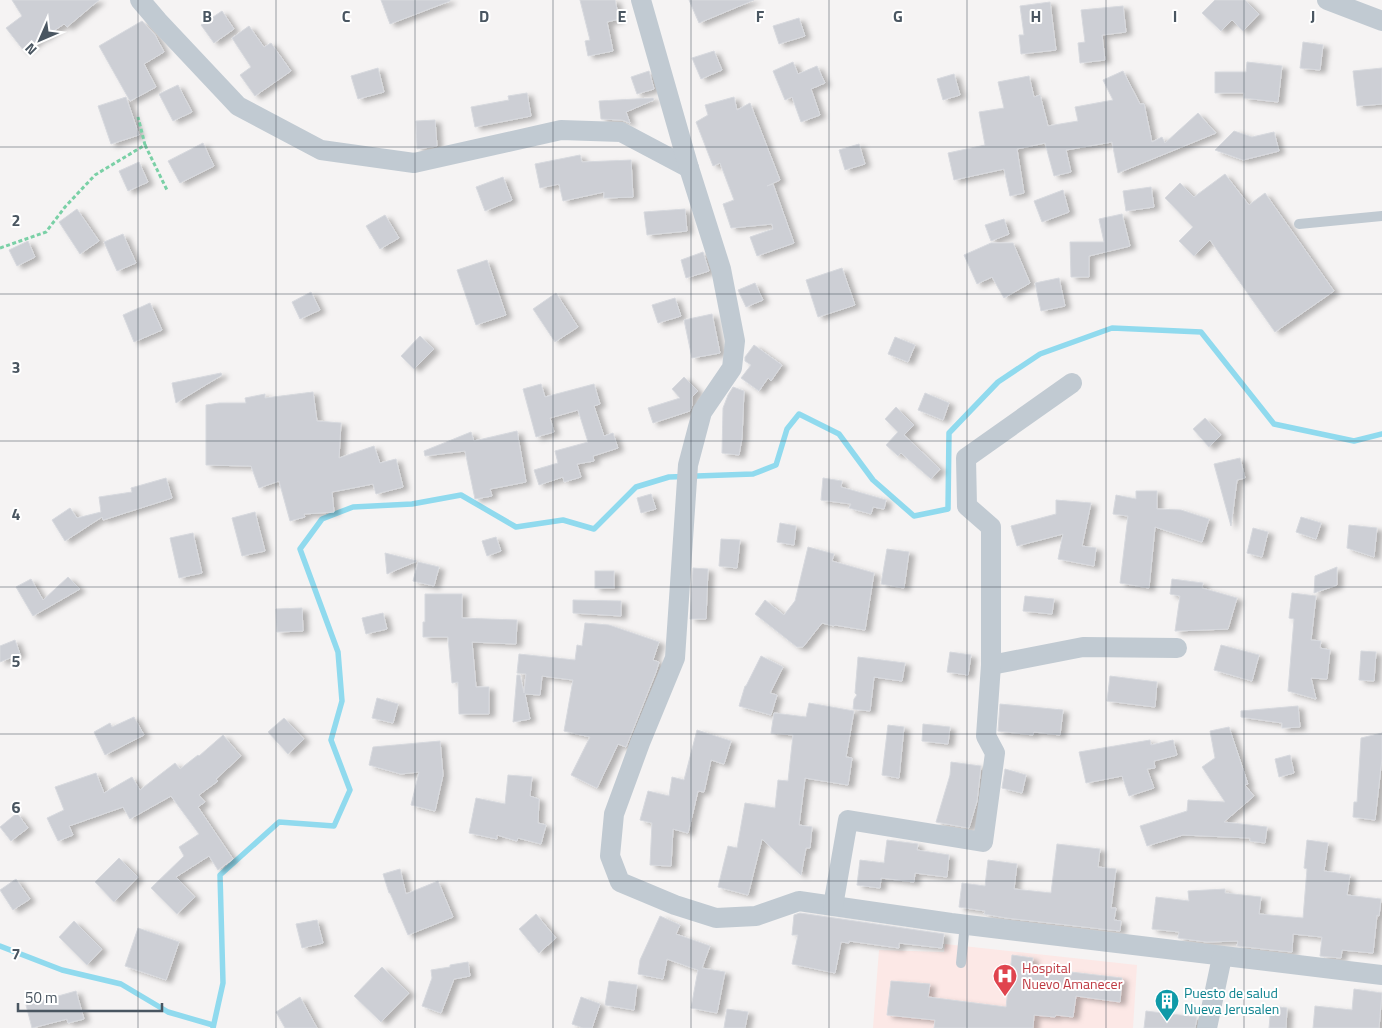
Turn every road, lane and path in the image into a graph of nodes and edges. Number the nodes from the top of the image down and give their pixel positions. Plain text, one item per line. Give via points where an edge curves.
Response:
1 (140, 0) edge
2 (641, 0) edge
3 (1327, 0) edge
4 (1382, 21) edge
5 (138, 117) dead end
6 (145, 145) junction
7 (689, 168) junction
8 (167, 190) dead end
9 (1382, 216) edge
10 (1299, 224) dead end
11 (0, 248) edge
12 (1072, 383) dead end
13 (1177, 648) dead end
14 (991, 665) junction
15 (833, 906) junction
16 (965, 924) junction
17 (1222, 957) junction
18 (961, 963) dead end
19 (1382, 975) edge
20 (1208, 1028) edge

1 - 7 street via 238,106 321,150 414,164 561,130 621,132
2 - 7 street
3 - 4 street
5 - 6 path
6 - 8 path
6 - 11 path via 94,175 46,232
7 - 15 street via 721,269 735,341 732,368 702,412 688,465 675,658 614,814 610,856 620,882 675,906 716,918 756,916 799,901
9 - 10 lane
12 - 14 street via 966,458 967,506 991,527
13 - 14 street via 1083,647
14 - 15 street via 986,736 994,752 983,842 848,820
15 - 16 street
16 - 17 street
16 - 18 lane
17 - 19 street
17 - 20 street

